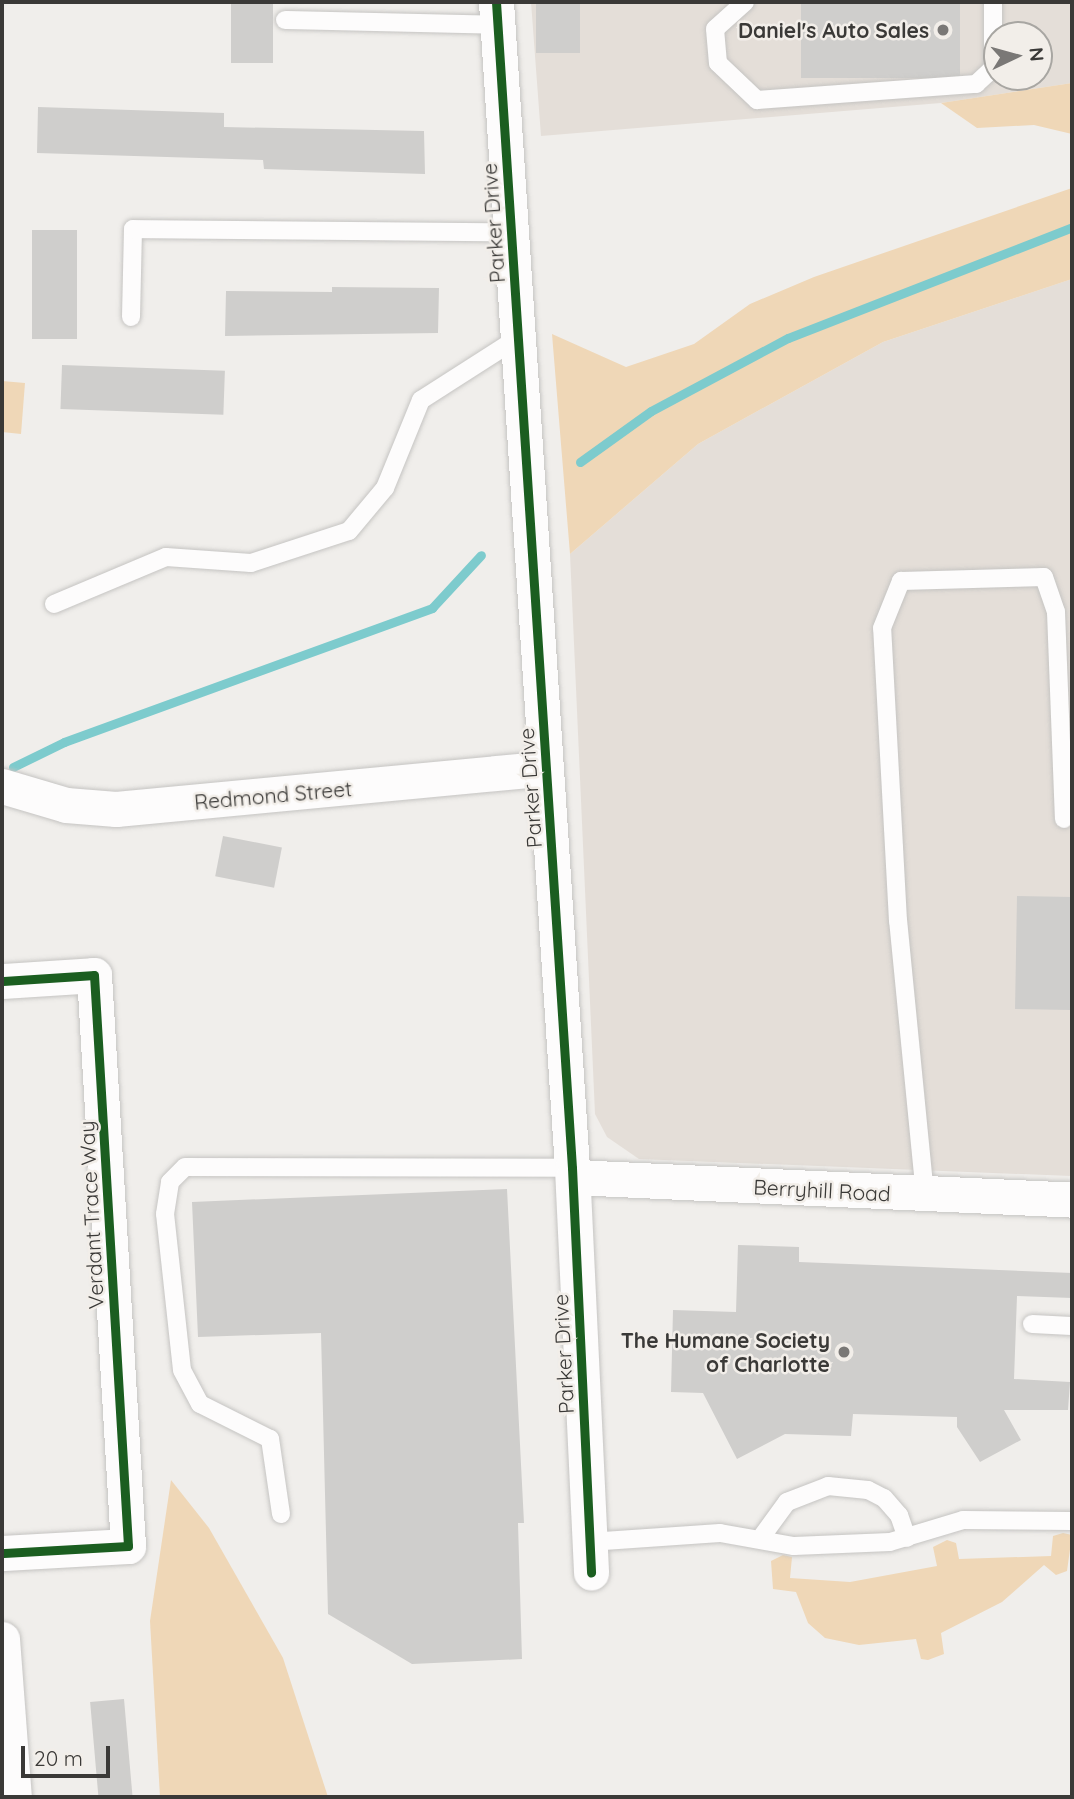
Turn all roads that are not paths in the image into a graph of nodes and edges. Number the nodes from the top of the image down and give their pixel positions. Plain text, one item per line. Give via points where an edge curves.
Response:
1 (745, 2) edge
2 (993, 2) edge
3 (497, 13) edge
4 (285, 20) dead end
5 (511, 232) junction
6 (131, 317) dead end
7 (518, 338) junction
8 (54, 604) dead end
9 (546, 768) junction
10 (4, 796) edge
11 (1064, 819) dead end
12 (2, 981) edge
13 (573, 1172) junction
14 (925, 1195) junction
15 (1072, 1200) edge
16 (1032, 1324) dead end
17 (1072, 1326) edge
18 (281, 1514) dead end
19 (1072, 1521) edge
20 (907, 1538) junction
21 (760, 1539) junction
22 (2, 1553) edge
23 (590, 1557) joint
24 (2, 1639) edge
25 (14, 1797) edge

1 - 2 lane via 715,29 718,63 736,86 757,100 976,84 993,68
3 - 4 lane
3 - 5 street, Parker Drive
5 - 6 lane via 133,229
5 - 7 street, Parker Drive
7 - 8 lane via 421,400 385,488 349,531 251,563 166,557
7 - 9 street, Parker Drive
9 - 10 street, Redmond Street via 116,809
9 - 13 street, Parker Drive
11 - 14 lane via 1056,612 1044,577 901,581 883,628 898,920
12 - 22 street, Verdant Trace Way via 94,975 128,1546
13 - 14 street, Berryhill Road
13 - 18 lane via 185,1167 170,1182 165,1214 182,1370 200,1404 270,1439
13 - 23 street, Parker Drive
14 - 15 street, Berryhill Road
16 - 17 lane
19 - 20 lane via 963,1520
20 - 21 lane via 794,1546
20 - 21 lane via 899,1515 884,1498 868,1490 828,1486 787,1502
21 - 23 lane via 720,1532
24 - 25 street

